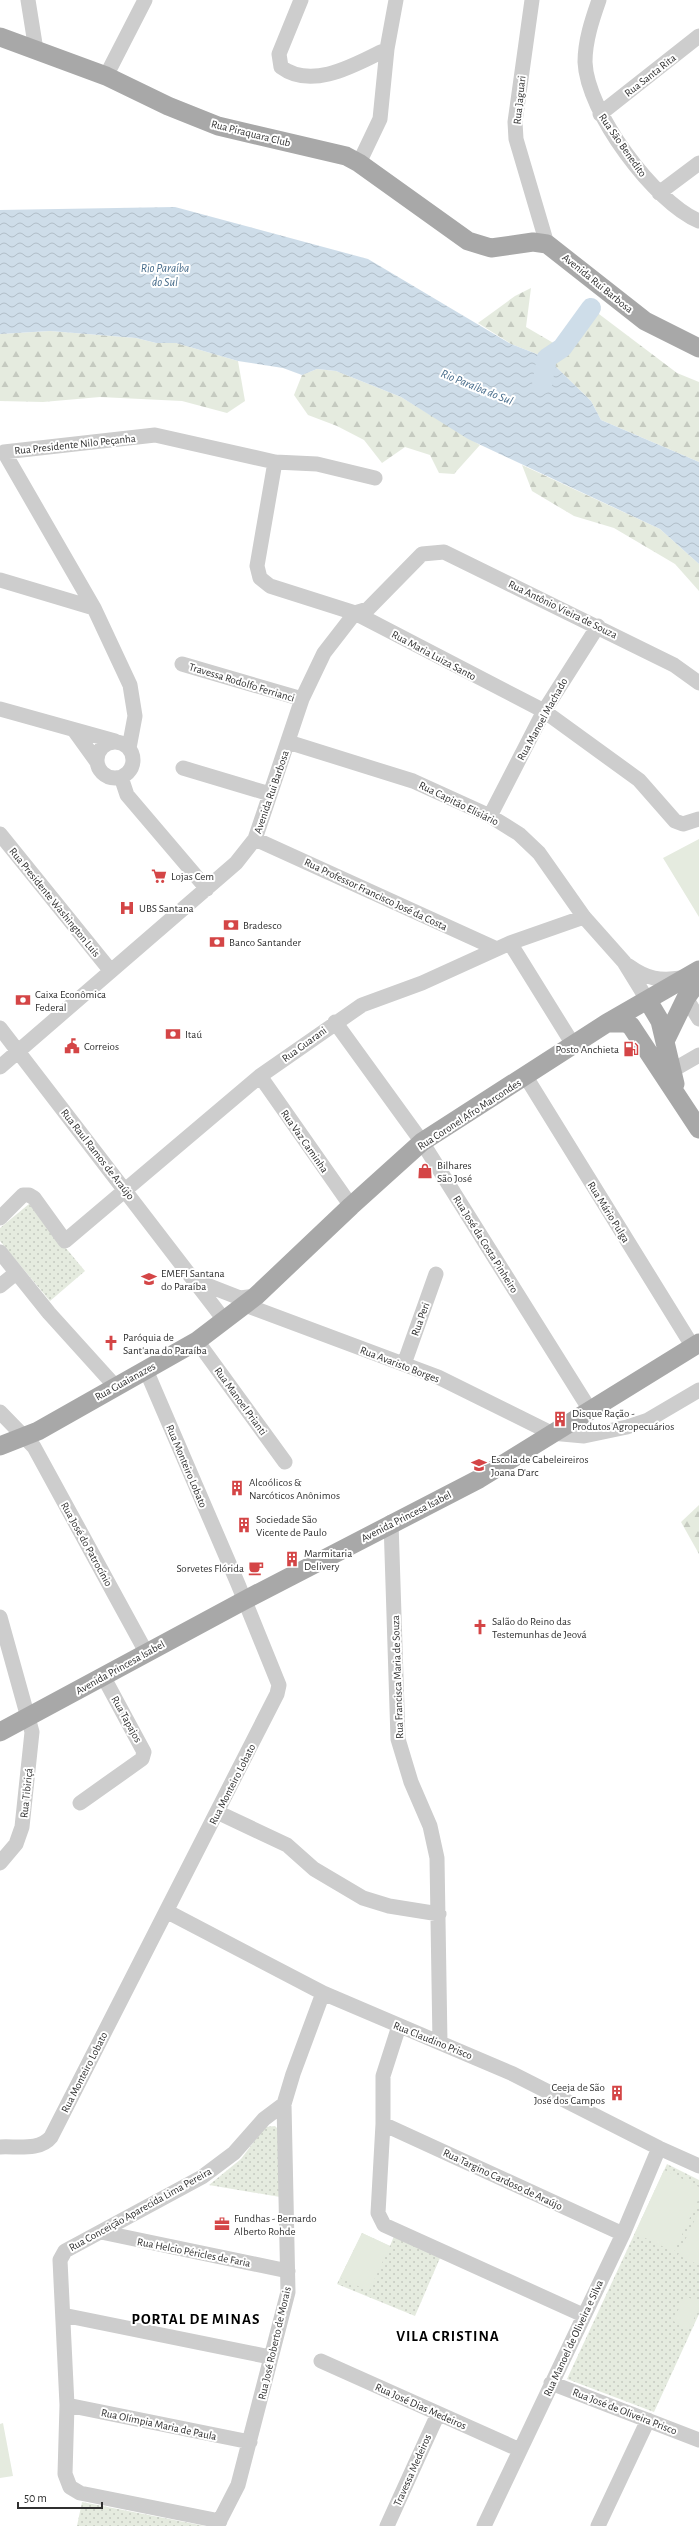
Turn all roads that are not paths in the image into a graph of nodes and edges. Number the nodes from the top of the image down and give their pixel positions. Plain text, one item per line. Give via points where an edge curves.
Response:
1 (28, 0) edge
2 (145, 0) edge
3 (301, 0) edge
4 (396, 0) edge
5 (532, 0) edge
6 (599, 0) edge
7 (699, 36) edge
8 (0, 37) edge
9 (387, 49) junction
10 (36, 50) junction
11 (106, 76) junction
12 (600, 114) junction
13 (359, 163) junction
14 (699, 163) edge
15 (659, 194) junction
16 (699, 221) edge
17 (547, 244) junction
18 (699, 348) edge
19 (275, 462) junction
20 (375, 478) dead end
21 (0, 580) edge
22 (94, 608) junction
23 (355, 613) junction
24 (598, 626) junction
25 (182, 664) dead end
26 (699, 683) edge
27 (302, 699) junction
28 (0, 709) edge
29 (544, 711) junction
30 (74, 730) junction
31 (115, 742) junction
32 (288, 742) junction
33 (129, 748) junction
34 (97, 762) junction
35 (183, 768) dead end
36 (121, 777) junction
37 (270, 794) junction
38 (490, 816) junction
39 (694, 821) edge
40 (0, 834) edge
41 (255, 838) junction
42 (207, 889) junction
43 (584, 917) junction
44 (510, 943) junction
45 (497, 949) junction
46 (624, 962) junction
47 (110, 970) junction
48 (699, 970) edge
49 (691, 979) edge
50 (686, 998) junction
51 (648, 1001) junction
52 (699, 1018) edge
53 (335, 1022) junction
54 (607, 1023) junction
55 (0, 1028) edge
56 (666, 1041) junction
57 (574, 1046) junction
58 (18, 1051) junction
59 (699, 1056) edge
60 (0, 1067) edge
61 (673, 1070) junction
62 (260, 1076) junction
63 (526, 1077) junction
64 (676, 1092) junction
65 (699, 1129) edge
66 (422, 1142) junction
67 (125, 1188) junction
68 (16, 1201) junction
69 (0, 1203) edge
70 (351, 1206) junction
71 (0, 1218) edge
72 (0, 1252) edge
73 (16, 1273) junction
74 (436, 1274) dead end
75 (196, 1281) junction
76 (0, 1286) edge
77 (250, 1301) junction
78 (225, 1321) junction
79 (197, 1341) junction
80 (696, 1345) edge
81 (404, 1364) junction
82 (146, 1370) junction
83 (115, 1386) junction
84 (699, 1390) edge
85 (590, 1410) junction
86 (0, 1412) edge
87 (551, 1433) junction
88 (26, 1437) junction
89 (0, 1446) edge
90 (285, 1462) dead end
91 (391, 1522) junction
92 (245, 1600) junction
93 (0, 1617) edge
94 (146, 1652) junction
95 (103, 1676) junction
96 (29, 1716) junction
97 (0, 1732) edge
98 (80, 1803) dead end
99 (217, 1812) junction
100 (0, 1863) edge
101 (168, 1912) junction
102 (439, 1914) junction
103 (323, 1993) junction
104 (398, 2026) junction
105 (440, 2042) junction
106 (284, 2104) junction
107 (383, 2124) junction
108 (0, 2146) edge
109 (659, 2148) junction
110 (699, 2166) edge
111 (134, 2215) junction
112 (101, 2232) junction
113 (623, 2234) junction
114 (137, 2241) junction
115 (288, 2271) junction
116 (63, 2315) junction
117 (583, 2315) junction
118 (270, 2357) junction
119 (321, 2361) dead end
120 (551, 2383) junction
121 (67, 2405) junction
122 (438, 2414) junction
123 (648, 2420) junction
124 (699, 2440) edge
125 (250, 2442) junction
126 (520, 2450) junction
127 (218, 2523) edge
128 (387, 2526) edge
129 (484, 2526) edge
130 (598, 2526) edge

1 - 10 street
2 - 11 street
3 - 9 street via 279,54 281,67 286,71 313,75 333,74
4 - 9 street
5 - 17 street, Rua Jaguari via 515,122 521,159
6 - 12 street, Rua São Benedito via 587,38 585,63
7 - 12 street, Rua Santa Rita
8 - 10 main road, Rua Piraquara Club
9 - 13 street via 380,119
10 - 11 main road, Rua Piraquara Club
11 - 13 main road, Rua Piraquara Club via 168,106 218,126 346,156
12 - 15 street, Rua São Benedito
13 - 17 main road, Rua Piraquara Club via 468,241 491,248 533,242
14 - 15 street
15 - 16 street, Rua São Benedito via 687,216
17 - 18 main road, Avenida Rui Barbosa via 645,321
19 - 20 street, Rua Presidente Nilo Peçanha via 317,464
19 - 22 street, Rua Presidente Nilo Peçanha via 155,435 4,452
19 - 23 street, Rua Maria Luiza Santo via 257,566 260,578 270,586
21 - 22 street
22 - 33 street, Rua Presidente Nilo Peçanha via 130,685 135,716
23 - 24 street, Rua Antônio Vieira de Souza via 368,609 422,554 444,552
23 - 27 street, Avenida Rui Barbosa via 324,653
23 - 29 street, Rua Maria Luiza Santo
24 - 26 street, Rua Antônio Vieira de Souza via 674,665
24 - 29 street, Rua Manoel Machado
25 - 27 street, Travessa Rodolfo Ferrianci
27 - 32 street, Avenida Rui Barbosa
28 - 30 street
29 - 38 street, Rua Manoel Machado
29 - 39 street, Rua Maria Luiza Santo via 639,780 675,821
30 - 31 street
30 - 34 street
31 - 33 street
31 - 34 street via 109,742 100,750
32 - 37 street, Avenida Rui Barbosa
32 - 38 street, Rua Capitão Elisiário via 413,780
33 - 36 street via 132,753 132,765
34 - 36 street via 105,775
35 - 37 street
36 - 42 street via 127,795
37 - 41 street, Avenida Rui Barbosa
38 - 43 street, Rua Capitão Elisiário via 519,834 539,853
40 - 47 street, Rua Presidente Washington Luis
41 - 42 street, Avenida Rui Barbosa via 236,863
41 - 45 street, Rua Professor Francisco José da Costa
42 - 47 street, Avenida Rui Barbosa
43 - 44 street, Rua Guarani
43 - 46 street, Rua Capitão Elisiário
44 - 45 street, Rua Guarani
44 - 57 street
45 - 53 street, Rua Guarani via 422,983 362,1005
46 - 49 street via 650,979
46 - 51 street, Rua Capitão Elisiário
47 - 58 street, Avenida Rui Barbosa
48 - 49 main road, Rua Coronel Afro Marcondes
49 - 50 main road
49 - 51 main road, Rua Coronel Afro Marcondes
50 - 52 street
50 - 56 main road
51 - 54 main road, Rua Coronel Afro Marcondes
51 - 56 main road via 659,1017
53 - 62 street, Rua Guarani
53 - 66 street, Rua José da Costa Pinheiro
54 - 57 main road, Rua Coronel Afro Marcondes
54 - 64 main road via 626,1023 631,1026
55 - 58 street, Rua Raul Ramos de Araújo
56 - 61 main road
57 - 63 main road, Rua Coronel Afro Marcondes
58 - 60 street, Avenida Rui Barbosa
58 - 67 street, Rua Raul Ramos de Araújo
59 - 61 street
61 - 64 main road
62 - 67 street, Rua Guarani
62 - 70 street, Rua Vaz Caminha
63 - 66 main road, Rua Coronel Afro Marcondes
63 - 80 street, Rua Mário Pulga
64 - 65 main road
66 - 70 main road, Rua Coronel Afro Marcondes
66 - 85 street, Rua José da Costa Pinheiro
67 - 68 street, Rua Guarani via 65,1241 34,1198 23,1195
67 - 75 street, Rua Raul Ramos de Araújo
68 - 69 street
68 - 71 street
70 - 77 main road, Rua Coronel Afro Marcondes
72 - 73 street
73 - 76 street
73 - 83 street
74 - 81 street, Rua Peri
75 - 77 street
75 - 78 street, Rua Raul Ramos de Araújo
77 - 78 main road, Rua Guaianazes
77 - 81 street, Rua Avaristo Borges
78 - 79 main road, Rua Guaianazes
79 - 82 main road, Rua Guaianazes
79 - 90 street, Rua Manoel Prianti
80 - 85 main road, Avenida Princesa Isabel
81 - 87 street, Rua Avaristo Borges via 438,1377
82 - 83 main road, Rua Guaianazes
82 - 92 street, Rua Monteiro Lobato
83 - 88 main road, Rua Guaianazes
84 - 87 street via 648,1420 627,1427 584,1436
85 - 87 main road, Avenida Princesa Isabel
86 - 88 street, Rua José do Patrocínio
87 - 91 main road, Avenida Princesa Isabel via 479,1479
88 - 89 main road, Rua Guaianazes
88 - 94 street, Rua José do Patrocínio via 34,1447
91 - 92 main road, Avenida Princesa Isabel
91 - 102 street, Rua Francisca Maria de Souza via 398,1739 411,1782 430,1826 436,1858
92 - 94 main road, Avenida Princesa Isabel
92 - 99 street, Rua Monteiro Lobato via 279,1686
93 - 96 street, Rua Tibiriçá
94 - 95 main road, Avenida Princesa Isabel
95 - 96 main road, Avenida Princesa Isabel
95 - 98 street, Rua Tapajos via 144,1752 142,1759
96 - 97 main road, Avenida Princesa Isabel
96 - 100 street, Rua Tibiriçá via 32,1732 22,1827 16,1844
99 - 101 street, Rua Monteiro Lobato
99 - 102 street via 287,1845 314,1869 363,1898 389,1906
101 - 103 street, Rua Claudino Prisco
101 - 108 street, Rua Monteiro Lobato via 46,2144
102 - 105 street, Rua Francisca Maria de Souza
103 - 104 street, Rua Claudino Prisco
103 - 106 street, Rua José Roberto de Morais
104 - 105 street, Rua Claudino Prisco
104 - 107 street via 383,2076
105 - 109 street, Rua Claudino Prisco via 513,2074
106 - 111 street, Rua Conceição Aparecida Lima Pereira via 264,2119 234,2153 202,2177
106 - 115 street, Rua José Roberto de Morais
107 - 113 street, Rua Targino Cardoso de Araújo
107 - 117 street via 378,2213 384,2225
109 - 110 street, Rua Claudino Prisco
109 - 113 street, Rua Manoel de Oliveira e Silva
111 - 112 street, Rua Conceição Aparecida Lima Pereira
111 - 114 street via 130,2229
112 - 114 street, Rua Helcio Péricles de Faria
112 - 116 street, Rua Conceição Aparecida Lima Pereira via 65,2251 60,2260
113 - 117 street, Rua Manoel de Oliveira e Silva
114 - 115 street, Rua Helcio Péricles de Faria
115 - 118 street, Rua José Roberto de Morais via 288,2292
116 - 118 street
116 - 121 street, Rua Conceição Aparecida Lima Pereira
117 - 120 street, Rua Manoel de Oliveira e Silva
118 - 125 street, Rua José Roberto de Morais
119 - 122 street, Rua José Dias Medeiros
120 - 123 street, Rua José de Oliveira Prisco
120 - 126 street, Rua Manoel de Oliveira e Silva
121 - 125 street, Rua Olímpia Maria de Paula
121 - 127 street, Rua Conceição Aparecida Lima Pereira via 65,2474 70,2487 80,2493
122 - 126 street, Rua José Dias Medeiros
122 - 128 street, Travessa Medeiros
123 - 124 street, Rua José de Oliveira Prisco
123 - 130 street
125 - 127 street, Rua José Roberto de Morais via 238,2486
126 - 129 street, Rua Manoel de Oliveira e Silva

